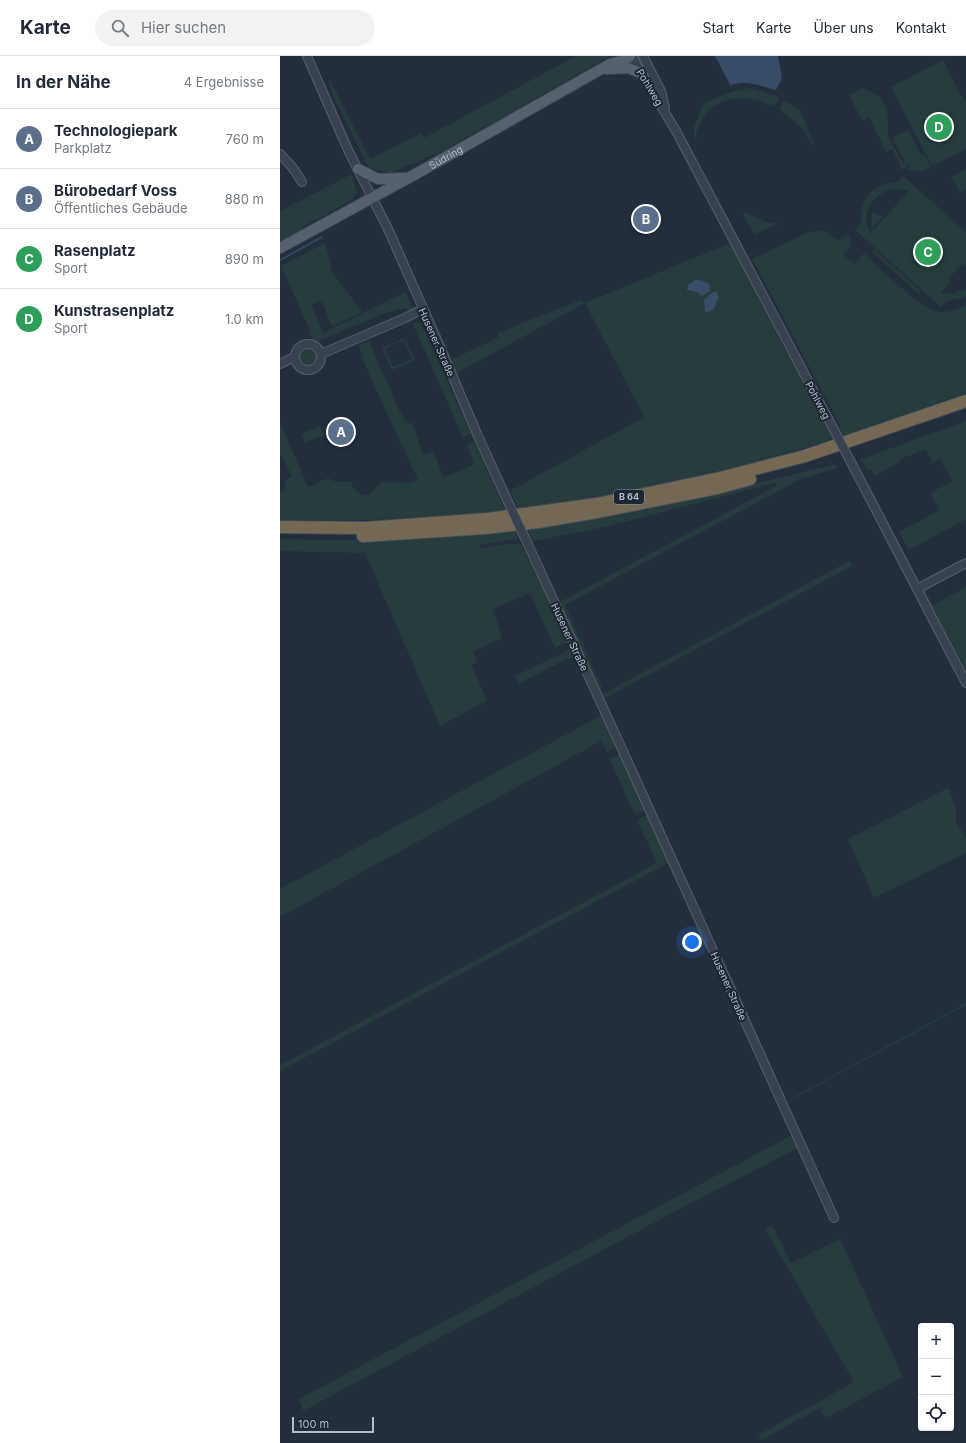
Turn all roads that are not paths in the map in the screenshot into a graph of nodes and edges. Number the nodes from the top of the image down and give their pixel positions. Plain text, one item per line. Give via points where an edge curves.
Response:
1 (307, 56) edge
2 (617, 56) edge
3 (631, 56) edge
4 (643, 56) edge
5 (610, 64) junction
6 (600, 70) junction
7 (641, 73) junction
8 (669, 118) junction
9 (280, 154) edge
10 (358, 169) junction
11 (408, 178) junction
12 (302, 182) dead end
13 (372, 198) junction
14 (280, 248) edge
15 (423, 309) junction
16 (321, 354) junction
17 (294, 357) junction
18 (280, 364) edge
19 (966, 401) edge
20 (966, 410) edge
21 (280, 528) edge
22 (280, 535) edge
23 (966, 563) edge
24 (917, 589) junction
25 (966, 683) edge
26 (834, 1218) dead end

1 - 10 street, Husener Straße
2 - 5 main road, Südring
3 - 5 main road, Südring
3 - 7 street, Pohlweg
4 - 8 street, Pohlweg via 661,92
5 - 6 main road, Südring
6 - 7 main road via 628,68
6 - 11 main road, Südring
7 - 8 street, Pohlweg
8 - 24 street, Pohlweg, bridge
9 - 12 street
10 - 11 main road via 378,179
10 - 13 street, Husener Straße
11 - 13 main road, Südring
13 - 14 main road, Südring
13 - 15 street, Husener Straße
15 - 16 street
15 - 26 street, Husener Straße, bridge via 478,436
16 - 17 street via 317,347 306,343 298,347
16 - 17 street via 320,362 315,368 308,370 299,366
17 - 18 street
19 - 21 highway, B 64 via 805,456 720,478 597,504 488,519 397,526
20 - 22 highway, B 64 via 833,455 717,488 598,512 485,528 367,536
23 - 24 street
24 - 25 street, Pohlweg

